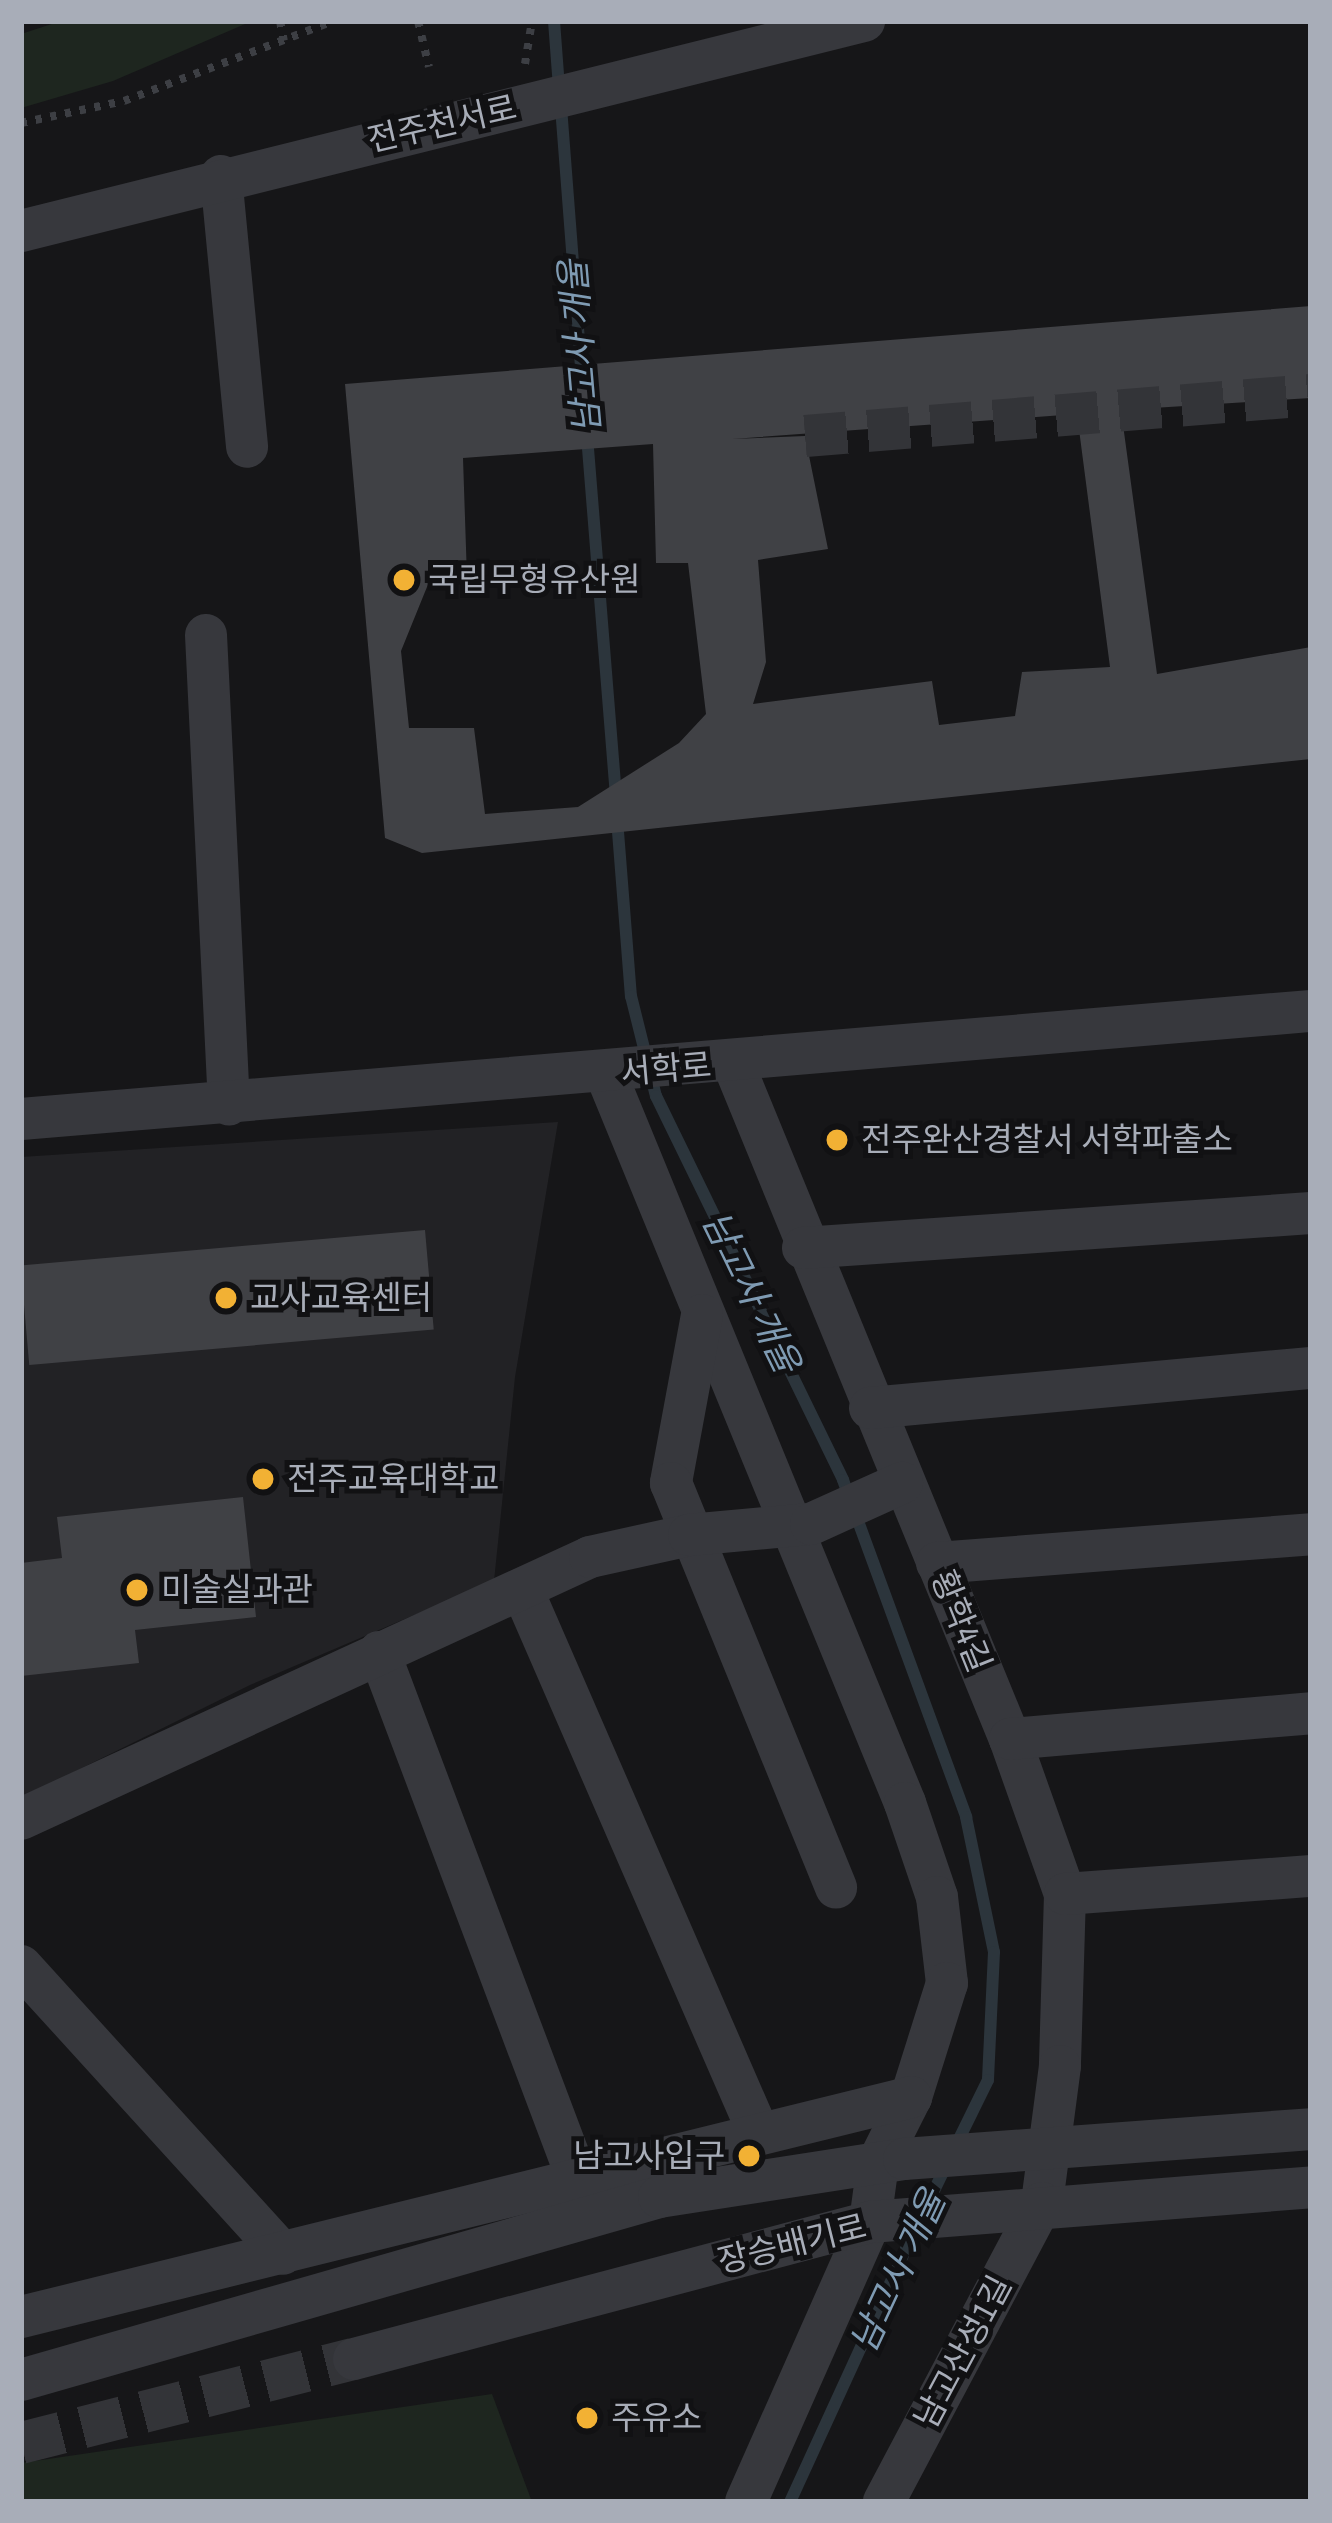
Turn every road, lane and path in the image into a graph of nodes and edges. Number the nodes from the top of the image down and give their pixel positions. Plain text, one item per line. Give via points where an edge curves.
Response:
1 (280, 21) edge
2 (333, 21) edge
3 (418, 21) edge
4 (864, 21) edge
5 (284, 41) junction
6 (429, 67) dead end
7 (21, 123) edge
8 (221, 176) junction
9 (21, 231) edge
10 (247, 447) dead end
11 (206, 635) dead end
12 (1311, 1011) edge
13 (734, 1063) junction
14 (616, 1074) junction
15 (230, 1104) junction
16 (21, 1119) edge
17 (1311, 1213) edge
18 (803, 1248) junction
19 (702, 1316) junction
20 (1311, 1368) edge
21 (870, 1408) junction
22 (889, 1489) junction
23 (810, 1521) junction
24 (1311, 1534) edge
25 (689, 1535) junction
26 (937, 1563) junction
27 (521, 1589) junction
28 (379, 1652) junction
29 (1311, 1713) edge
30 (1010, 1739) junction
31 (21, 1819) edge
32 (1311, 1876) edge
33 (836, 1888) dead end
34 (1066, 1894) junction
35 (21, 1966) edge
36 (910, 2097) junction
37 (1311, 2129) edge
38 (759, 2134) junction
39 (1049, 2149) junction
40 (891, 2161) junction
41 (578, 2180) junction
42 (1311, 2187) edge
43 (1030, 2206) junction
44 (882, 2222) junction
45 (283, 2254) junction
46 (21, 2317) edge
47 (354, 2359) tunnel mouth
48 (21, 2380) edge
49 (746, 2502) edge
50 (884, 2502) edge

1 - 5 path
2 - 5 path
3 - 6 path
4 - 8 street, 전주천서로
5 - 7 path via 124,101
8 - 9 street, 전주천서로
8 - 10 street
11 - 15 street
12 - 13 street, 서학로
13 - 14 street, 서학로
13 - 18 street, 황학4길
14 - 15 street, 서학로
14 - 19 street
15 - 16 street, 서학로
17 - 18 street
18 - 21 street, 황학4길
19 - 23 street
19 - 25 street via 671,1483
20 - 21 street
21 - 22 street, 황학4길
22 - 23 street
22 - 26 street, 황학4길
23 - 25 street
23 - 36 street via 938,1897 947,1983
24 - 26 street
25 - 27 street via 590,1557
25 - 33 street
26 - 30 street, 황학4길
27 - 28 street
27 - 38 street
28 - 31 street
28 - 41 street
29 - 30 street
30 - 34 street, 황학4길
32 - 34 street
34 - 39 street, 황학4길
35 - 45 street
36 - 38 street
36 - 40 street
37 - 39 street
38 - 41 street
39 - 40 street
39 - 43 street, 황학4길
40 - 44 street
40 - 48 street via 659,2197
41 - 45 street
42 - 43 street, 장승배기로
43 - 44 street, 장승배기로
43 - 50 street, 남고산성1길
44 - 47 street, 장승배기로
44 - 49 street
45 - 46 street

